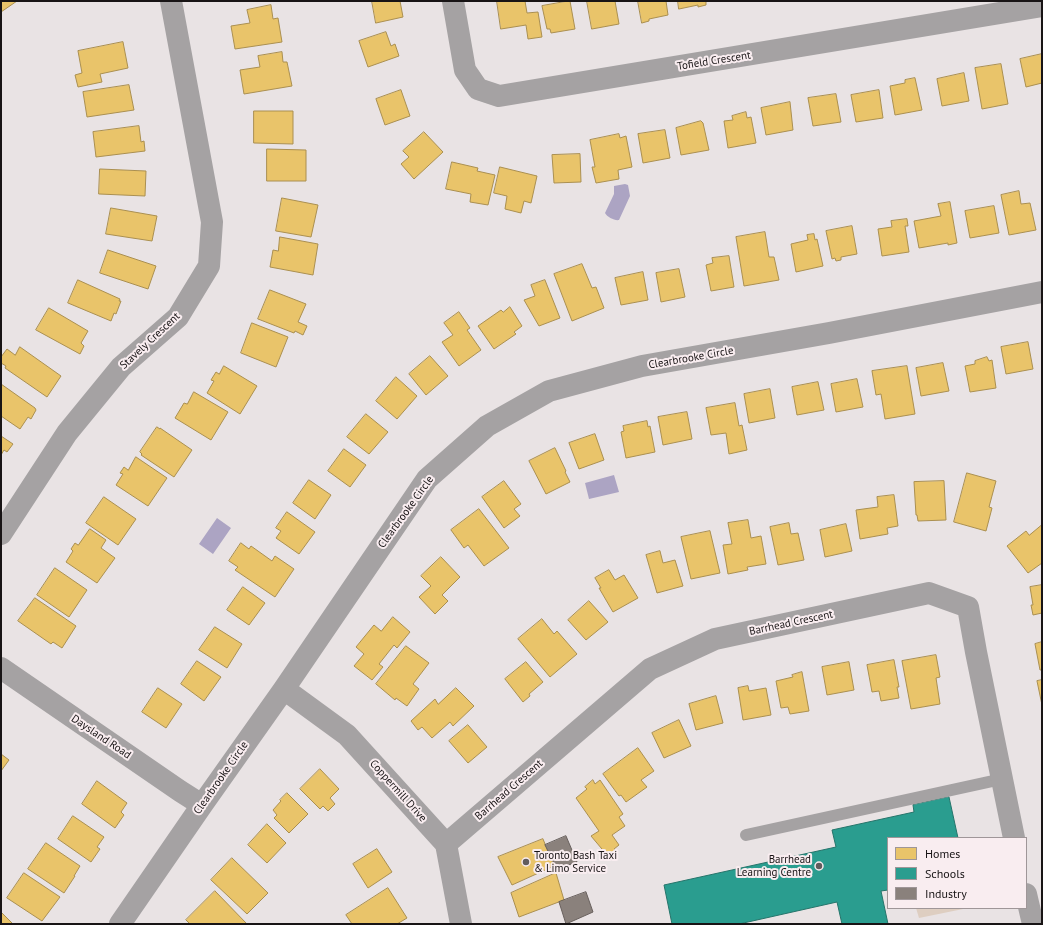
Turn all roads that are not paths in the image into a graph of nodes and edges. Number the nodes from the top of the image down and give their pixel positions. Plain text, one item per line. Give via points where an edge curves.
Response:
1 (171, 1) edge
2 (454, 1) edge
3 (1042, 6) edge
4 (1042, 292) edge
5 (1, 534) edge
6 (1, 668) edge
7 (284, 689) junction
8 (1002, 779) junction
9 (202, 804) junction
10 (746, 835) dead end
11 (1014, 837) edge
12 (446, 844) junction
13 (1027, 898) edge
14 (120, 924) edge
15 (461, 924) edge
16 (1033, 924) edge

1 - 5 street, Stavely Crescent via 212,222 209,266 178,317 121,367 66,433
2 - 3 street, Tofield Crescent via 465,70 478,89 499,96
4 - 7 street, Clearbrooke Circle via 837,332 642,366 550,391 487,426 427,479
6 - 9 street, Daysland Road
7 - 9 street, Clearbrooke Circle
7 - 12 street, Coppermill Drive via 347,735
8 - 10 lane
8 - 11 street, Barrhead Crescent
8 - 12 street, Barrhead Crescent via 968,607 929,593 716,639 650,669
9 - 14 street, Clearbrooke Circle
12 - 15 street
13 - 16 street

